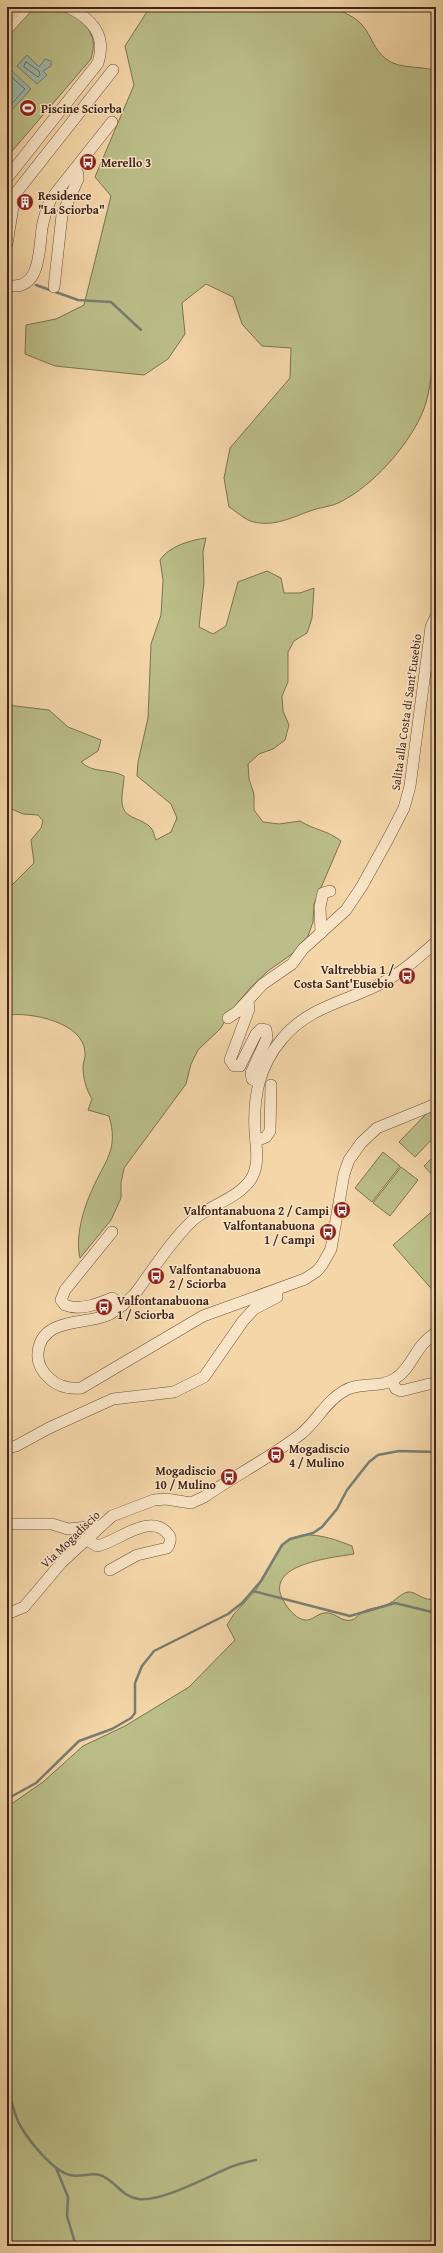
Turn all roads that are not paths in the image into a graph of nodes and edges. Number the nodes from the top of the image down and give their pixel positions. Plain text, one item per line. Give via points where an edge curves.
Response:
1 (17, 7) edge
2 (27, 7) edge
3 (68, 7) edge
4 (81, 11) edge
5 (7, 18) edge
6 (7, 29) edge
7 (113, 70) dead end
8 (112, 122) dead end
9 (74, 170) junction
10 (7, 178) edge
11 (7, 244) edge
12 (7, 285) edge
13 (54, 287) dead end
14 (436, 616) edge
15 (330, 891) dead end
16 (321, 933) junction
17 (436, 942) edge
18 (248, 1002) junction
19 (228, 1018) dead end
20 (258, 1082) junction
21 (271, 1085) dead end
22 (436, 1104) edge
23 (256, 1141) junction
24 (112, 1232) dead end
25 (277, 1290) junction
26 (123, 1305) junction
27 (436, 1334) edge
28 (392, 1381) junction
29 (436, 1384) edge
30 (7, 1448) edge
31 (7, 1524) edge
32 (99, 1526) junction
33 (86, 1539) junction
34 (110, 1570) dead end
35 (7, 1614) edge

1 - 5 main road
2 - 6 street
3 - 4 street
4 - 10 street via 94,26 100,40 101,52 98,63
7 - 11 street via 15,194
8 - 9 street
9 - 12 street via 51,198 45,210 36,270 29,280 20,285
9 - 13 street via 78,174 78,179 62,215
14 - 16 street, Salita alla Costa di Sant'Eusebio via 431,627 408,797 358,893 340,917
15 - 16 street via 323,893 320,907
16 - 18 street, Salita alla Costa di Sant'Eusebio via 303,949 292,964 264,984
17 - 20 street via 379,985 324,1007 302,1019 270,1054
18 - 19 street, Salita alla Costa di Sant'Eusebio
18 - 20 street via 249,1009 230,1060 234,1066 240,1066 256,1034 259,1030 266,1030 267,1038 251,1073 252,1079
20 - 23 street via 254,1107
21 - 23 street via 270,1124 266,1137
22 - 25 street via 378,1128 361,1143 349,1160 344,1174 333,1239 327,1258 317,1271 305,1279
23 - 26 street via 256,1165 251,1179 238,1191 193,1221
24 - 26 street via 65,1290 61,1300 65,1305 73,1307 100,1303 112,1298
25 - 26 street via 203,1316 81,1388 55,1384 39,1363 41,1342 54,1328 99,1318
25 - 30 street via 277,1297 254,1309 243,1321 204,1377 174,1392 113,1399
27 - 28 street via 422,1344 400,1375
28 - 29 street via 396,1389 401,1391
28 - 32 street, Via Mogadiscio via 353,1386 344,1390 329,1402 302,1433 196,1502 154,1500 112,1516
31 - 32 street via 52,1524 68,1529
32 - 33 street, Via Mogadiscio
33 - 34 street via 94,1545 101,1546 127,1531 148,1527 161,1528 170,1537 169,1545 163,1550 136,1555
33 - 35 street, Via Mogadiscio via 24,1607

